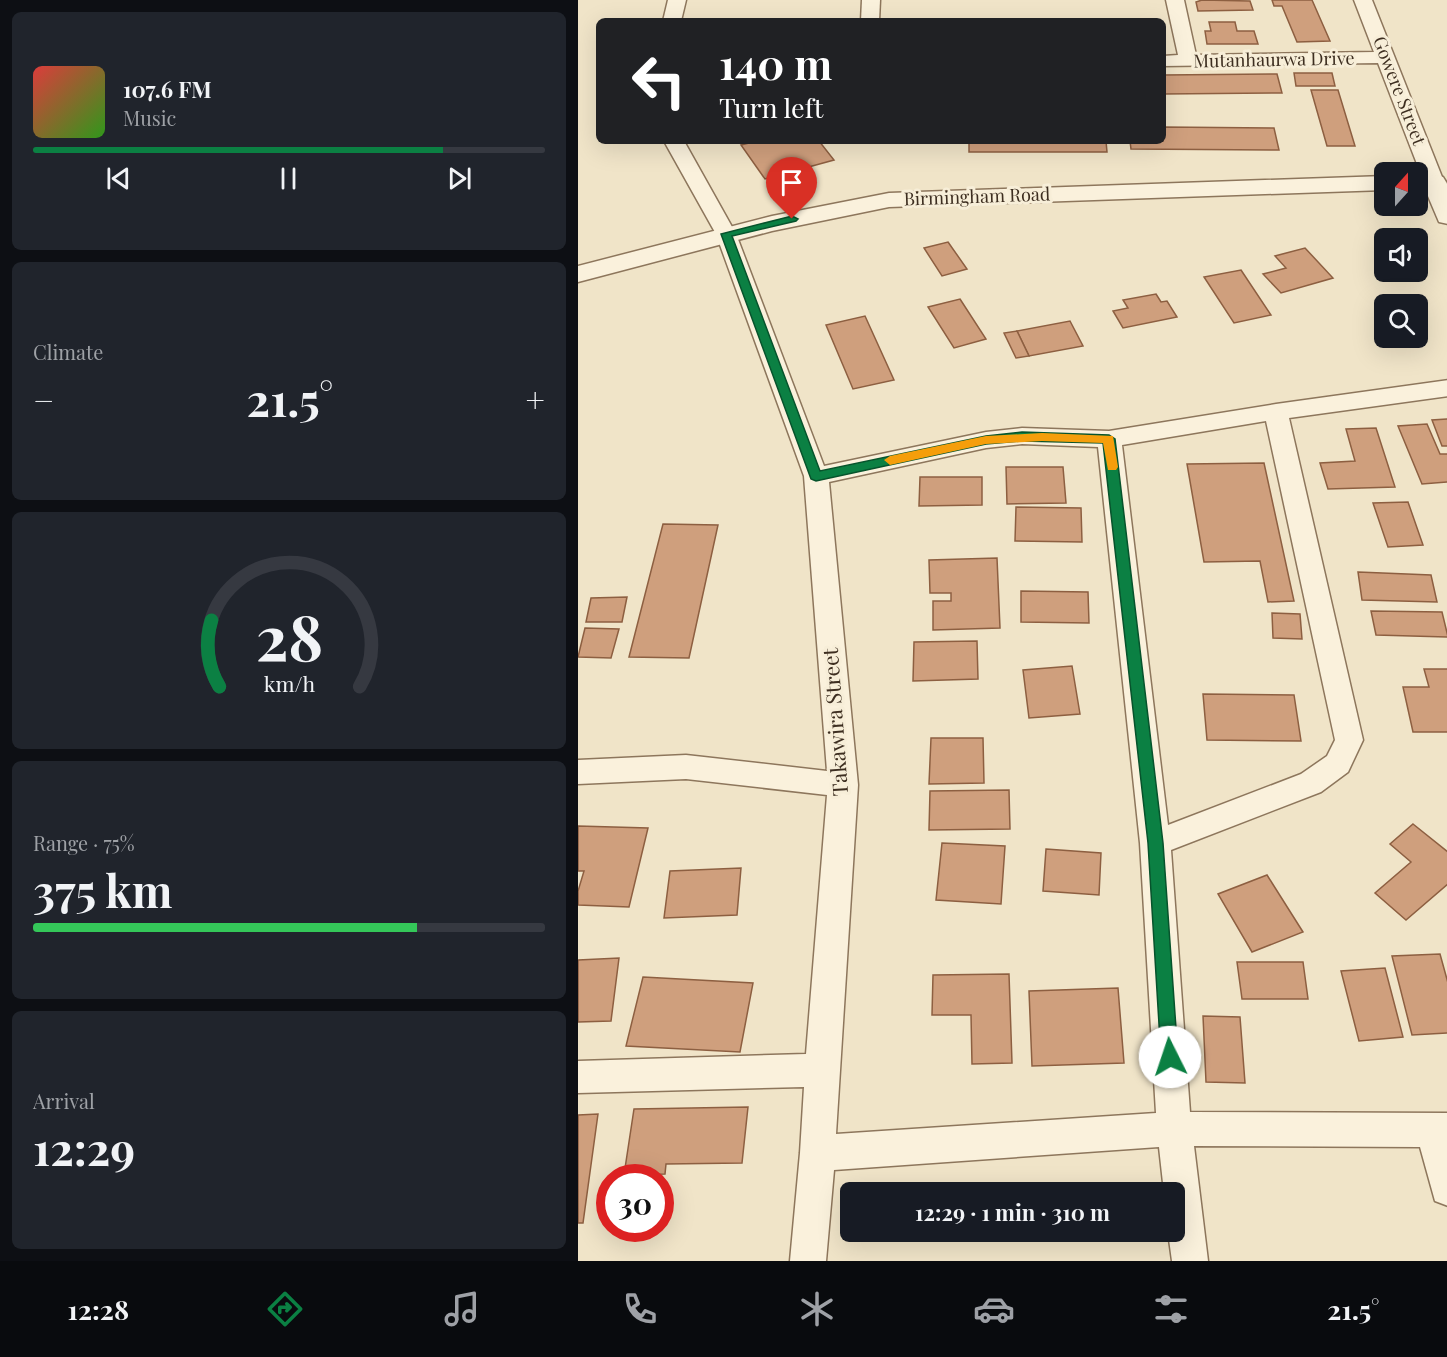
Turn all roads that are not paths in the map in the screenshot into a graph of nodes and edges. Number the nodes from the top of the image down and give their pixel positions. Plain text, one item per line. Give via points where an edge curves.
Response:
1 (677, 0) edge
2 (871, 0) edge
3 (1175, 0) edge
4 (1363, 0) edge
5 (673, 18) edge
6 (870, 18) edge
7 (1385, 57) junction
8 (1166, 61) edge
9 (1187, 61) junction
10 (676, 144) edge
11 (1433, 182) edge
12 (1374, 183) edge
13 (1448, 217) edge
14 (726, 234) junction
15 (578, 274) edge
16 (1448, 388) edge
17 (1276, 412) junction
18 (1109, 439) junction
19 (816, 476) junction
20 (578, 772) edge
21 (843, 784) junction
22 (1155, 843) junction
23 (822, 1070) junction
24 (578, 1077) edge
25 (1174, 1129) junction
26 (1441, 1130) edge
27 (818, 1153) junction
28 (1448, 1188) edge
29 (808, 1261) edge
30 (1190, 1261) edge

1 - 5 street
2 - 6 street
3 - 9 street
4 - 7 street, Gowere Street
7 - 9 street, Mutanhaurwa Drive
7 - 11 street, Gowere Street
8 - 9 street, Mutanhaurwa Drive
10 - 14 street, Takawira Street
11 - 13 street
12 - 14 street, Birmingham Road via 889,200
14 - 15 street, Birmingham Road
14 - 19 street, Takawira Street
16 - 17 street
17 - 18 street
17 - 22 street via 1349,740 1338,764 1311,783
18 - 19 street via 1022,436 986,440
18 - 22 street
19 - 21 street, Takawira Street
20 - 21 street via 686,767
21 - 23 street, Takawira Street
22 - 25 street
23 - 24 street
23 - 27 street, Takawira Street
25 - 26 street
25 - 27 street
25 - 30 street
26 - 28 street
27 - 29 street, Takawira Street

